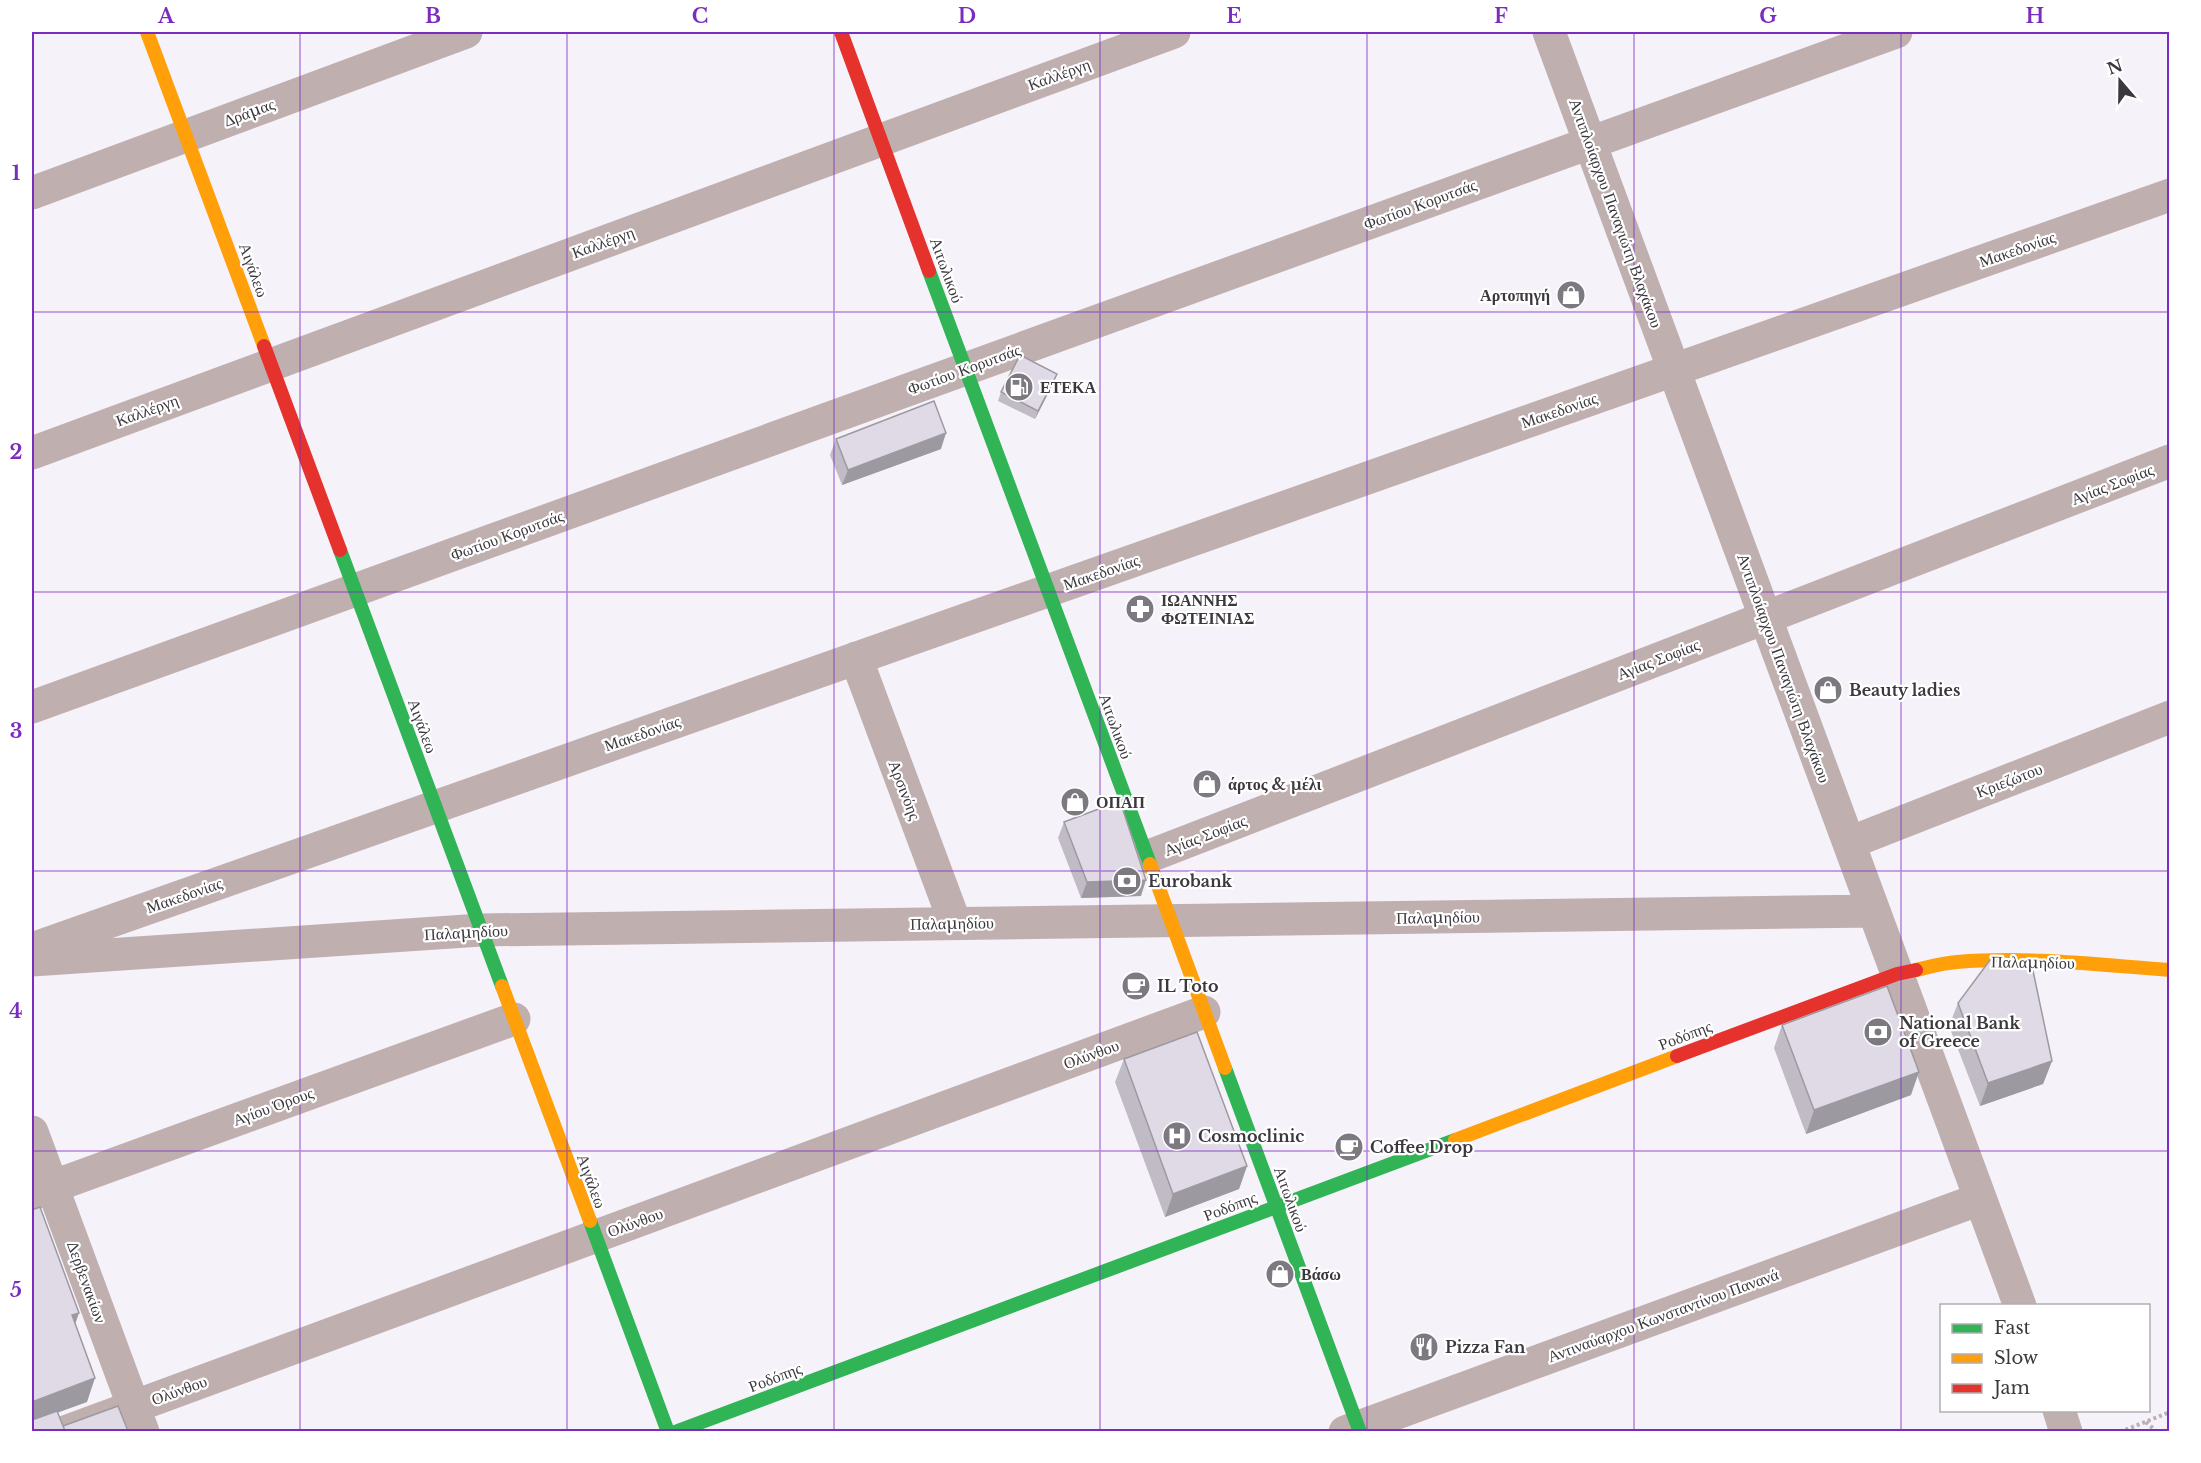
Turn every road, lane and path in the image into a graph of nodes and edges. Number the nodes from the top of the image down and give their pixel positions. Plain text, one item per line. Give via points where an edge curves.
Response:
1 (147, 32) edge
2 (466, 32) edge
3 (841, 32) edge
4 (1174, 32) edge
5 (1549, 32) edge
6 (1896, 32) edge
7 (186, 136) junction
8 (881, 140) junction
9 (1590, 142) junction
10 (32, 193) edge
11 (2169, 195) edge
12 (271, 364) junction
13 (966, 368) junction
14 (1674, 370) junction
15 (32, 453) edge
16 (2169, 462) edge
17 (355, 590) junction
18 (1048, 591) junction
19 (1766, 617) junction
20 (856, 658) junction
21 (32, 707) edge
22 (2169, 717) edge
23 (435, 806) junction
24 (1849, 843) junction
25 (1147, 857) junction
26 (1874, 911) junction
27 (1170, 921) junction
28 (955, 923) junction
29 (481, 930) junction
30 (32, 949) edge
31 (32, 960) edge
32 (2169, 970) edge
33 (1897, 974) junction
34 (1204, 1012) junction
35 (514, 1019) junction
36 (32, 1132) edge
37 (42, 1191) edge
38 (1980, 1199) junction
39 (1276, 1206) junction
40 (595, 1236) junction
41 (2020, 1304) edge
42 (2169, 1412) edge
43 (138, 1419) edge
44 (2146, 1422) junction
45 (1354, 1430) edge
46 (65, 1431) edge
47 (668, 1431) edge
48 (675, 1431) edge
49 (2120, 1431) edge
50 (2157, 1431) edge

1 - 7 street, Αιγάλεω
2 - 7 street, Δράμας
3 - 8 street, Αιτωλικού
4 - 8 street, Καλλέργη
5 - 9 street, Αντιπλοίαρχου Παναγιώτη Βλαχάκου
6 - 9 street, Φωτίου Κορυτσάς
7 - 10 street, Δράμας
7 - 12 street, Αιγάλεω
8 - 12 street, Καλλέργη
8 - 13 street, Αιτωλικού
9 - 13 street, Φωτίου Κορυτσάς
9 - 14 street, Αντιπλοίαρχου Παναγιώτη Βλαχάκου
11 - 14 street, Μακεδονίας
12 - 15 street, Καλλέργη
12 - 17 street, Αιγάλεω
13 - 17 street, Φωτίου Κορυτσάς
13 - 18 street, Αιτωλικού
14 - 18 street, Μακεδονίας
14 - 19 street, Αντιπλοίαρχου Παναγιώτη Βλαχάκου
16 - 19 street, Αγίας Σοφίας
17 - 21 street, Φωτίου Κορυτσάς
17 - 23 street, Αιγάλεω
18 - 20 street, Μακεδονίας
18 - 25 street, Αιτωλικού
19 - 24 street, Αντιπλοίαρχου Παναγιώτη Βλαχάκου
19 - 25 street, Αγίας Σοφίας
20 - 23 street, Μακεδονίας
20 - 28 street, Αρσινόης
22 - 24 street, Κριεζώτου
23 - 29 street, Αιγάλεω
23 - 30 street, Μακεδονίας
24 - 26 street, Αντιπλοίαρχου Παναγιώτη Βλαχάκου
25 - 27 street, Αιτωλικού
26 - 27 street, Παλαμηδίου
26 - 33 street, Αντιπλοίαρχου Παναγιώτη Βλαχάκου
27 - 28 street, Παλαμηδίου
27 - 34 street, Αιτωλικού
28 - 29 street, Παλαμηδίου
29 - 31 street, Παλαμηδίου
29 - 35 street, Αιγάλεω
32 - 33 street, Παλαμηδίου via 2000,961 1955,962
33 - 38 street, Αντιπλοίαρχου Παναγιώτη Βλαχάκου
33 - 39 street, Ροδόπης
34 - 39 street, Αιτωλικού
34 - 40 street, Ολύνθου
35 - 37 street, Αγίου Όρους
35 - 40 street, Αιγάλεω
36 - 37 street, Δερβενακίων
37 - 43 street, Δερβενακίων
38 - 41 street, Αντιπλοίαρχου Παναγιώτη Βλαχάκου
38 - 45 street, Αντιναύαρχου Κωνσταντίνου Πανανά
39 - 45 street, Αιτωλικού
39 - 48 street, Ροδόπης
40 - 43 street, Ολύνθου
40 - 47 street, Αιγάλεω
42 - 44 path
43 - 46 street, Ολύνθου
44 - 49 path
44 - 50 path

